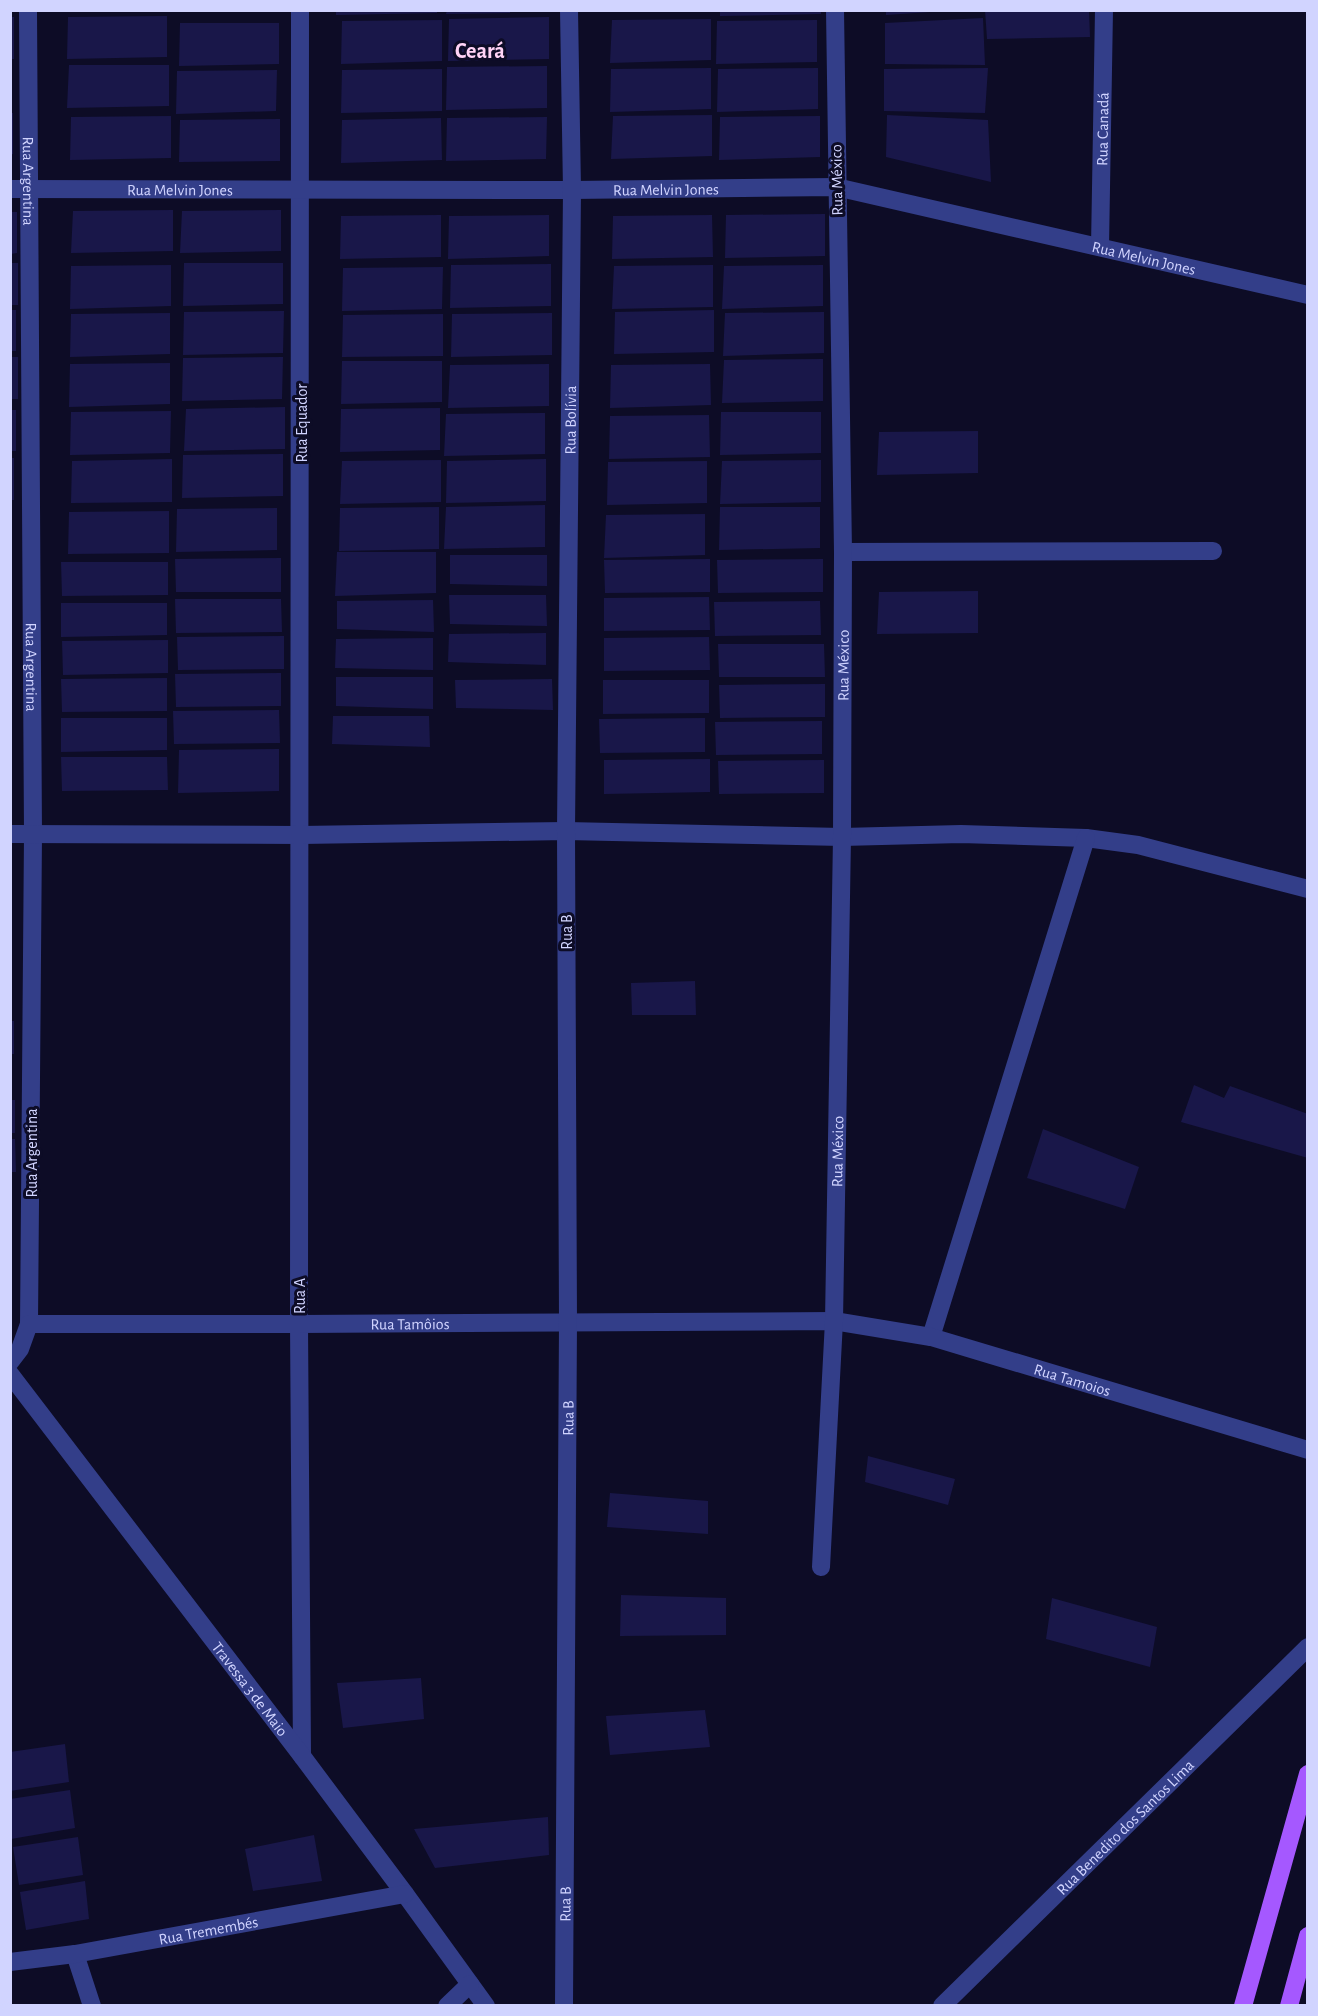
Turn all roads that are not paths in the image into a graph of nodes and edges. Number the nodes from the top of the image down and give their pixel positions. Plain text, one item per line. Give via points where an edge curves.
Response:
1 (28, 10) edge
2 (300, 10) edge
3 (569, 10) edge
4 (834, 10) edge
5 (1104, 10) edge
6 (836, 187) junction
7 (30, 188) junction
8 (10, 189) edge
9 (301, 189) junction
10 (572, 190) junction
11 (1100, 247) junction
12 (1308, 295) edge
13 (1214, 551) dead end
14 (843, 552) junction
15 (566, 831) junction
16 (10, 834) edge
17 (33, 834) junction
18 (301, 835) junction
19 (842, 837) junction
20 (1086, 838) junction
21 (1308, 889) edge
22 (834, 1321) junction
23 (568, 1322) junction
24 (29, 1324) junction
25 (299, 1324) junction
26 (931, 1337) junction
27 (10, 1362) edge
28 (10, 1374) edge
29 (1308, 1450) edge
30 (821, 1566) dead end
31 (1308, 1647) edge
32 (302, 1756) junction
33 (1308, 1774) edge
34 (405, 1894) junction
35 (1308, 1936) edge
36 (75, 1954) junction
37 (10, 1962) edge
38 (470, 1984) junction
39 (92, 2006) edge
40 (447, 2006) edge
41 (486, 2006) edge
42 (564, 2006) edge
43 (942, 2006) edge
44 (1243, 2006) edge
45 (1289, 2006) edge

1 - 7 street, Rua Argentina
2 - 9 street, Rua Equador
3 - 10 street, Rua Bolívia
4 - 6 street, Rua México
5 - 11 street, Rua Canadá
6 - 10 street, Rua Melvin Jones
6 - 11 street, Rua Melvin Jones
6 - 14 street, Rua México
7 - 8 street, Rua Melvin Jones
7 - 9 street, Rua Melvin Jones
7 - 17 street, Rua Argentina
9 - 10 street, Rua Melvin Jones
9 - 18 street, Rua Equador
10 - 15 street, Rua Bolívia
11 - 12 street, Rua Melvin Jones
13 - 14 street
14 - 19 street, Rua México
15 - 18 street
15 - 19 street
15 - 23 street, Rua B
16 - 17 street
17 - 18 street
17 - 24 street, Rua Argentina
18 - 25 street, Rua A
19 - 20 street via 961,834
19 - 22 street, Rua México
20 - 21 street via 1138,845
20 - 26 street
22 - 23 street, Rua Tamôios
22 - 26 street, Rua Tamoios
22 - 30 street, Rua México
23 - 25 street, Rua Tamôios
23 - 42 street, Rua B
24 - 25 street, Rua Tamôios
24 - 27 street via 20,1349
25 - 32 street, Rua A
26 - 29 street, Rua Tamoios
28 - 32 street, Travessa 3 de Maio
31 - 43 street, Rua Benedito dos Santos Lima
32 - 34 street, Travessa 3 de Maio
33 - 44 main road
34 - 36 street, Rua Tremembés
34 - 38 street, Travessa 3 de Maio
35 - 45 main road
36 - 37 street, Rua Tremembés
36 - 39 street
38 - 40 street
38 - 41 street, Travessa 3 de Maio

